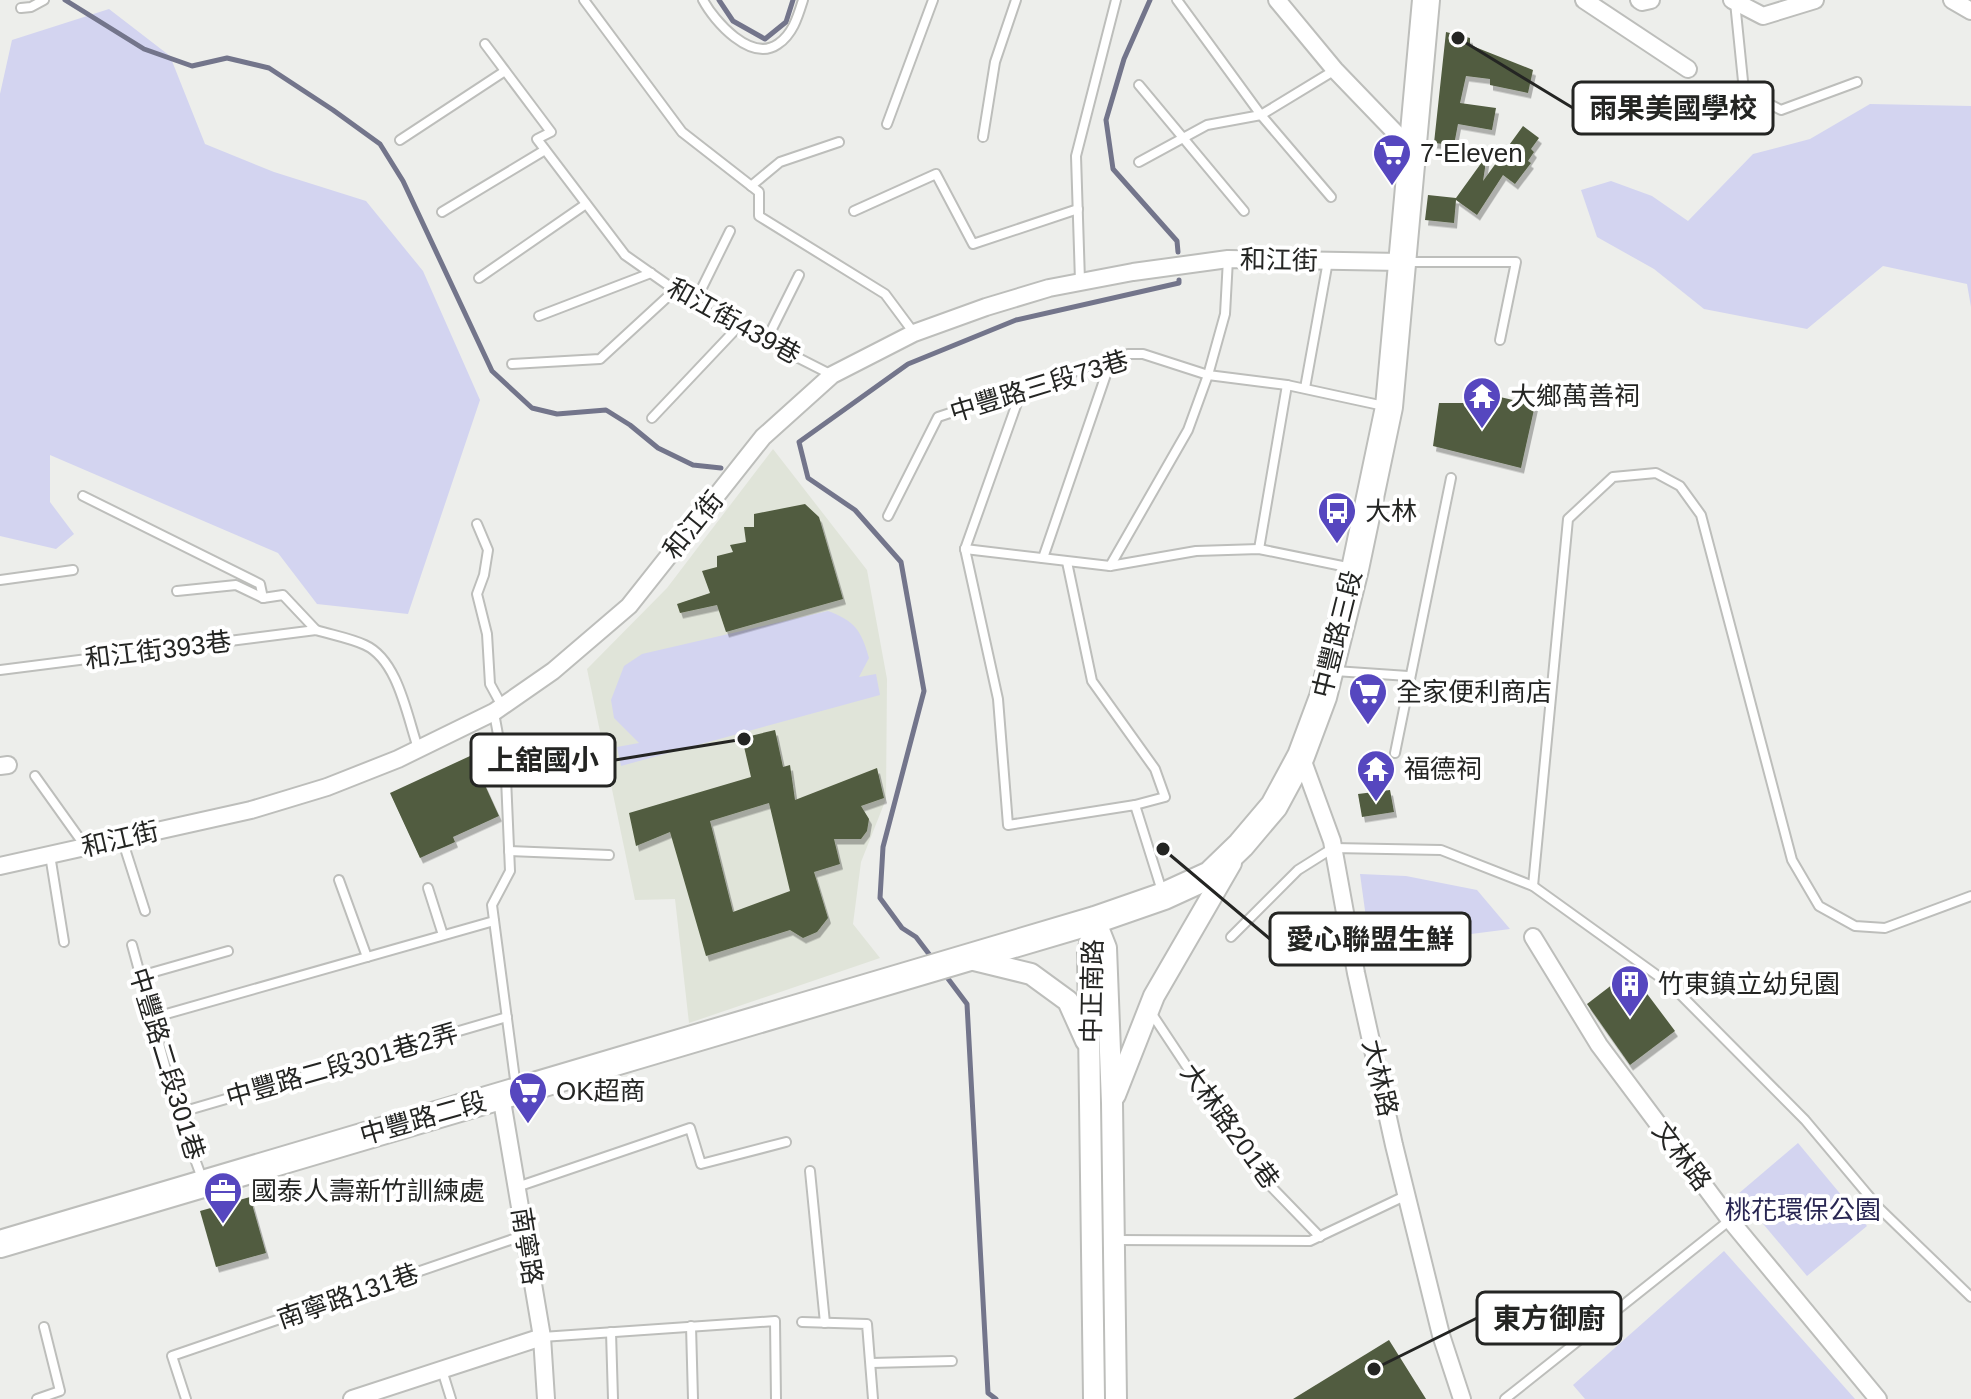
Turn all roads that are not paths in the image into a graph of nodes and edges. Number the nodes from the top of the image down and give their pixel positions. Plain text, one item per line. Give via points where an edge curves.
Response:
1 (44, 0) edge
2 (584, 0) edge
3 (703, 0) edge
4 (803, 0) edge
5 (933, 0) edge
6 (1016, 0) edge
7 (1116, 0) edge
8 (1177, 0) edge
9 (1277, 0) edge
10 (1426, 0) edge
11 (1584, 0) edge
12 (1639, 0) edge
13 (1651, 0) edge
14 (1733, 0) edge
15 (1815, 0) edge
16 (1952, 0) edge
17 (21, 8) dead end
18 (1971, 11) edge
19 (485, 44) dead end
20 (1688, 69) dead end
21 (1335, 70) junction
22 (505, 71) junction
23 (1857, 82) dead end
24 (1139, 85) dead end
25 (1261, 115) junction
26 (887, 124) dead end
27 (983, 137) dead end
28 (1183, 138) junction
29 (400, 140) dead end
30 (839, 142) dead end
31 (545, 150) junction
32 (1414, 152) junction
33 (1139, 162) dead end
34 (751, 186) junction
35 (1331, 197) dead end
36 (586, 204) junction
37 (1078, 209) junction
38 (854, 211) dead end
39 (1244, 211) dead end
40 (442, 212) dead end
41 (730, 231) dead end
42 (1228, 259) junction
43 (1328, 261) junction
44 (1402, 262) junction
45 (651, 273) junction
46 (799, 275) dead end
47 (479, 278) dead end
48 (1080, 282) junction
49 (675, 290) junction
50 (694, 304) junction
51 (539, 316) dead end
52 (738, 327) junction
53 (914, 333) junction
54 (1500, 340) dead end
55 (766, 341) junction
56 (1111, 360) junction
57 (512, 364) dead end
58 (832, 375) junction
59 (1208, 375) junction
60 (1287, 385) junction
61 (1305, 388) junction
62 (1022, 389) junction
63 (1389, 407) junction
64 (652, 418) dead end
65 (1451, 478) dead end
66 (83, 496) dead end
67 (888, 516) dead end
68 (477, 524) dead end
69 (965, 549) junction
70 (1259, 549) junction
71 (1043, 558) junction
72 (1067, 562) junction
73 (1110, 566) junction
74 (1355, 569) junction
75 (73, 570) dead end
76 (0, 580) edge
77 (177, 591) dead end
78 (263, 598) junction
79 (316, 630) junction
80 (0, 670) edge
81 (1330, 671) junction
82 (1408, 676) junction
83 (498, 709) junction
84 (418, 749) junction
85 (1395, 753) dead end
86 (1301, 756) junction
87 (35, 776) dead end
88 (1135, 805) junction
89 (122, 839) junction
90 (1241, 845) junction
91 (86, 847) junction
92 (1333, 848) junction
93 (509, 851) junction
94 (50, 855) junction
95 (609, 855) dead end
96 (0, 866) edge
97 (339, 880) dead end
98 (1533, 886) junction
99 (428, 888) dead end
100 (1164, 896) junction
101 (1971, 896) edge
102 (145, 911) dead end
103 (1095, 920) junction
104 (494, 921) junction
105 (443, 935) junction
106 (1231, 937) dead end
107 (1533, 937) dead end
108 (64, 942) dead end
109 (132, 945) dead end
110 (228, 951) dead end
111 (367, 957) junction
112 (966, 958) junction
113 (140, 976) junction
114 (1148, 1009) junction
115 (507, 1017) junction
116 (152, 1018) junction
117 (1091, 1050) junction
118 (509, 1092) junction
119 (1112, 1103) junction
120 (178, 1113) junction
121 (786, 1142) dead end
122 (810, 1171) dead end
123 (204, 1182) junction
124 (517, 1187) junction
125 (1407, 1195) junction
126 (1730, 1220) junction
127 (525, 1235) junction
128 (1320, 1237) junction
129 (1114, 1240) junction
130 (0, 1244) edge
131 (1971, 1297) edge
132 (802, 1322) dead end
133 (825, 1323) junction
134 (691, 1326) junction
135 (44, 1327) dead end
136 (611, 1332) junction
137 (542, 1337) junction
138 (952, 1361) dead end
139 (871, 1363) junction
140 (442, 1370) junction
141 (363, 1397) edge
142 (37, 1399) edge
143 (186, 1399) edge
144 (451, 1399) edge
145 (546, 1399) edge
146 (613, 1399) edge
147 (693, 1399) edge
148 (776, 1399) edge
149 (873, 1399) edge
150 (1094, 1399) edge
151 (1116, 1399) edge
152 (1462, 1399) edge
153 (1505, 1399) edge
154 (1878, 1399) edge

1 - 17 lane
2 - 34 lane via 682,132
3 - 4 lane via 735,38 769,48 789,34
5 - 26 lane
6 - 27 lane via 995,62
7 - 37 lane via 1076,156
8 - 25 lane
9 - 21 street
10 - 32 main road, 中豐路三段
11 - 20 street
12 - 13 street
14 - 15 street via 1763,16
14 - 23 lane via 1744,91 1781,110
16 - 18 street
19 - 22 lane
21 - 25 lane
21 - 32 street
22 - 29 lane
22 - 31 lane via 551,132 537,139
24 - 28 lane
25 - 28 lane via 1207,125
25 - 35 lane
28 - 33 lane
28 - 39 lane
30 - 34 lane via 780,162
31 - 36 lane, 和江街439巷
31 - 40 lane
32 - 44 main road, 中豐路三段
34 - 53 lane via 759,192 759,216 885,294
36 - 45 lane, 和江街439巷 via 625,255
36 - 47 lane
37 - 38 lane via 973,244 936,174
37 - 48 lane
41 - 50 lane
42 - 43 street, 和江街
42 - 48 street, 和江街
42 - 59 lane via 1225,314
43 - 44 street, 和江街
43 - 61 lane
44 - 54 lane via 1516,262
44 - 63 main road, 中豐路三段
45 - 49 lane, 和江街439巷
45 - 51 lane
46 - 55 lane
48 - 53 street, 和江街
49 - 50 lane, 和江街439巷
49 - 57 lane via 600,359
50 - 52 lane, 和江街439巷
52 - 55 lane, 和江街439巷
52 - 64 lane
53 - 58 street, 和江街
55 - 58 lane, 和江街439巷
56 - 59 lane, 中豐路三段73巷 via 1143,354
56 - 62 lane, 中豐路三段73巷
56 - 71 lane
58 - 83 street, 和江街 via 763,437 629,606 553,671
59 - 60 lane, 中豐路三段73巷
59 - 73 lane via 1188,430
60 - 61 lane, 中豐路三段73巷
60 - 70 lane
61 - 63 lane, 中豐路三段73巷
62 - 67 lane, 中豐路三段73巷 via 938,417
62 - 69 lane
63 - 74 main road, 中豐路三段
65 - 82 lane
66 - 78 lane via 260,584
68 - 83 lane via 488,550 477,594
69 - 71 lane
69 - 88 lane via 998,699 1008,825
70 - 73 lane via 1196,551
70 - 74 lane
71 - 72 lane
72 - 73 lane
72 - 88 lane via 1092,681 1155,769 1165,797
74 - 81 main road, 中豐路三段
75 - 76 lane
77 - 78 lane, 和江街393巷 via 236,585
78 - 79 lane, 和江街393巷 via 283,595
79 - 80 lane, 和江街393巷
79 - 84 lane, 和江街393巷 via 366,645 385,659
81 - 82 lane
81 - 86 main road, 中豐路三段
82 - 85 lane
83 - 84 street, 和江街
83 - 93 lane
84 - 89 street, 和江街 via 327,787
86 - 90 main road, 中豐路三段 via 1274,806
86 - 92 street, 大林路
87 - 91 lane
88 - 100 lane
89 - 91 street, 和江街
89 - 102 lane
90 - 100 main road, 中豐路三段 via 1210,875
90 - 114 street
91 - 94 street, 和江街
92 - 98 lane via 1441,850
92 - 106 lane via 1298,870
92 - 125 street, 大林路
93 - 95 lane
93 - 104 lane via 510,871 492,905
94 - 96 street, 和江街
94 - 108 lane
97 - 111 lane
98 - 101 lane via 1568,519 1613,477 1656,473 1680,486 1701,515 1792,860 1819,906 1855,926 1885,928
98 - 131 lane via 1672,986 1805,1120 1879,1208
99 - 105 lane
100 - 103 main road, 中豐路三段
103 - 112 main road
103 - 117 street, 中正南路 via 1088,953
103 - 119 street, 中正南路 via 1106,948
104 - 105 lane
104 - 115 lane
105 - 111 lane
107 - 126 street, 文林路 via 1599,1045
109 - 113 lane, 中豐路二段301巷
110 - 113 lane
111 - 116 lane
112 - 117 street via 1031,974 1068,1001
112 - 118 main road, 中豐路二段
113 - 116 lane, 中豐路二段301巷
114 - 119 street
114 - 128 lane, 大林路201巷 via 1256,1171
115 - 118 lane
115 - 120 lane, 中豐路二段301巷2弄
116 - 120 lane, 中豐路二段301巷
117 - 150 street, 中正南路
118 - 123 main road, 中豐路二段
118 - 124 street, 南寧路
119 - 129 street, 中正南路
120 - 123 lane, 中豐路二段301巷
121 - 124 lane via 701,1164 690,1128
122 - 133 lane
123 - 130 main road, 中豐路二段
124 - 127 street, 南寧路
125 - 128 lane
125 - 152 street, 大林路
126 - 153 lane
126 - 154 street, 文林路
127 - 137 street, 南寧路
127 - 143 lane, 南寧路131巷 via 172,1356
128 - 129 lane
129 - 151 street, 中正南路
132 - 133 lane
133 - 139 lane via 867,1324
134 - 136 lane
134 - 147 lane
134 - 148 lane via 775,1321
135 - 142 lane via 60,1391
136 - 137 lane
136 - 146 lane
137 - 140 street
137 - 145 street, 南寧路
138 - 139 lane
139 - 149 lane
140 - 141 street
140 - 144 lane

